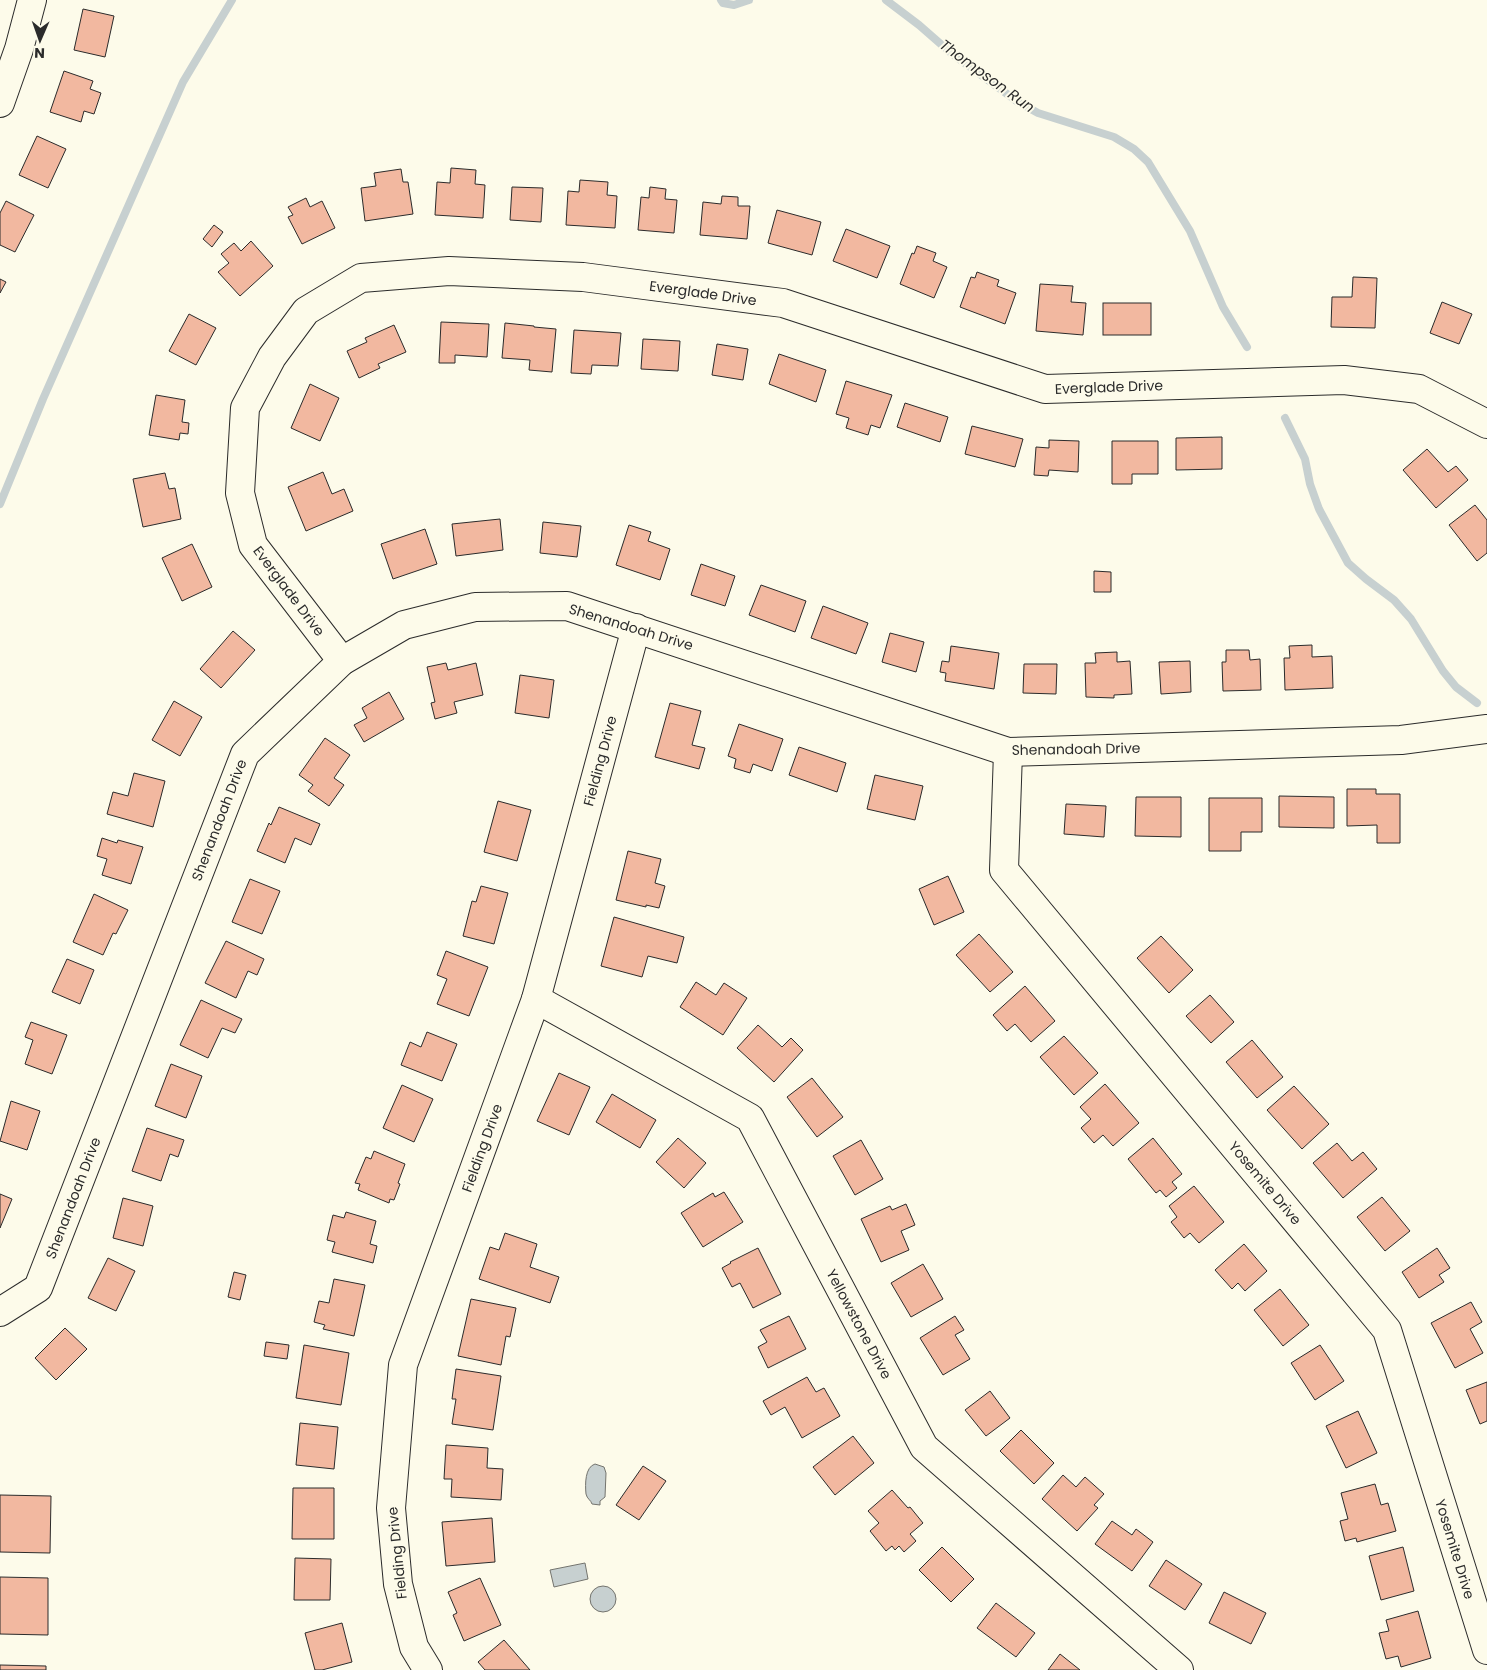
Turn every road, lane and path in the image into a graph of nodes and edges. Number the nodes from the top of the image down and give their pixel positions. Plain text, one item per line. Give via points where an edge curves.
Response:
1 (32, 0) edge
2 (0, 103) edge
3 (1487, 424) edge
4 (636, 628) junction
5 (342, 661) junction
6 (1487, 729) edge
7 (1008, 752) junction
8 (536, 999) junction
9 (0, 1312) edge
10 (1487, 1650) edge
11 (428, 1670) edge
12 (1179, 1670) edge

1 - 2 street
3 - 5 street, Everglade Drive via 1419,389 1344,380 1045,389 783,304 582,277 449,271 361,278 306,311 267,366 245,408 240,493 253,544
4 - 5 street, Shenandoah Drive via 567,606 475,607 404,625
4 - 7 street, Shenandoah Drive
4 - 8 street, Fielding Drive
5 - 9 street, Shenandoah Drive via 245,754 38,1288
6 - 7 street, Shenandoah Drive via 1401,740
7 - 10 street, Yosemite Drive via 1004,870 1387,1330
8 - 11 street, Fielding Drive via 403,1365 391,1508 398,1584 414,1647
8 - 12 street, Yellowstone Drive via 750,1118 924,1447

